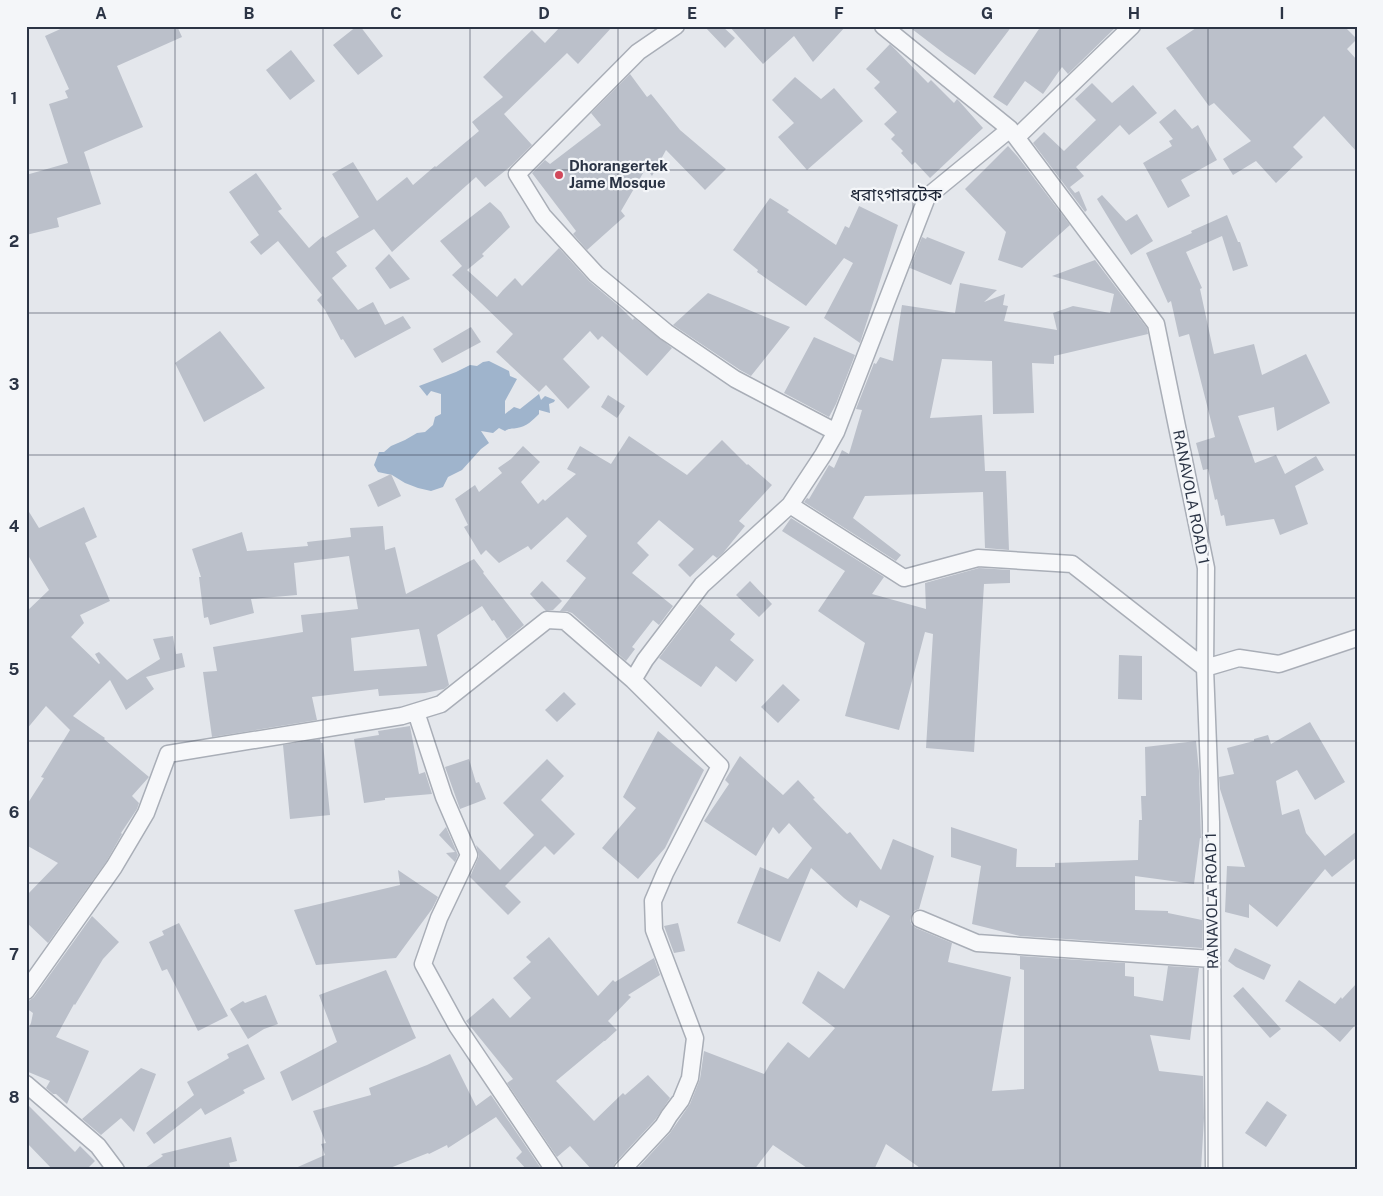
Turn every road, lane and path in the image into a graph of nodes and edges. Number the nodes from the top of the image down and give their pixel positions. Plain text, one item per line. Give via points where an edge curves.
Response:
1 (676, 26) edge
2 (883, 26) edge
3 (1132, 26) edge
4 (1014, 133) junction
5 (836, 432) junction
6 (790, 505) junction
7 (1357, 638) edge
8 (1205, 668) junction
9 (633, 680) junction
10 (416, 712) junction
11 (920, 919) dead end
12 (1212, 959) junction
13 (26, 991) edge
14 (26, 1084) edge
15 (116, 1170) edge
16 (554, 1170) edge
17 (622, 1170) edge
18 (1214, 1170) edge

1 - 5 street via 638,52 517,174 543,216 596,274 666,332 735,379
2 - 4 street, RANAVOLA ROAD 1
3 - 4 street
4 - 5 street via 927,197
4 - 8 street, RANAVOLA ROAD 1 via 1156,324 1206,568
5 - 6 street
6 - 8 street via 904,578 978,558 1072,564
6 - 9 street via 702,585
7 - 8 street via 1279,664 1239,658
8 - 12 street, RANAVOLA ROAD 1
9 - 10 street via 564,620 547,620 441,704
9 - 17 street via 720,766 653,900 654,930 695,1038 690,1078 681,1100 663,1126
10 - 13 street via 168,754 146,812 114,867
10 - 16 street via 444,797 469,855 439,918 423,964 457,1026
11 - 12 street via 977,943
12 - 18 street, RANAVOLA ROAD 1
14 - 15 street via 98,1146

